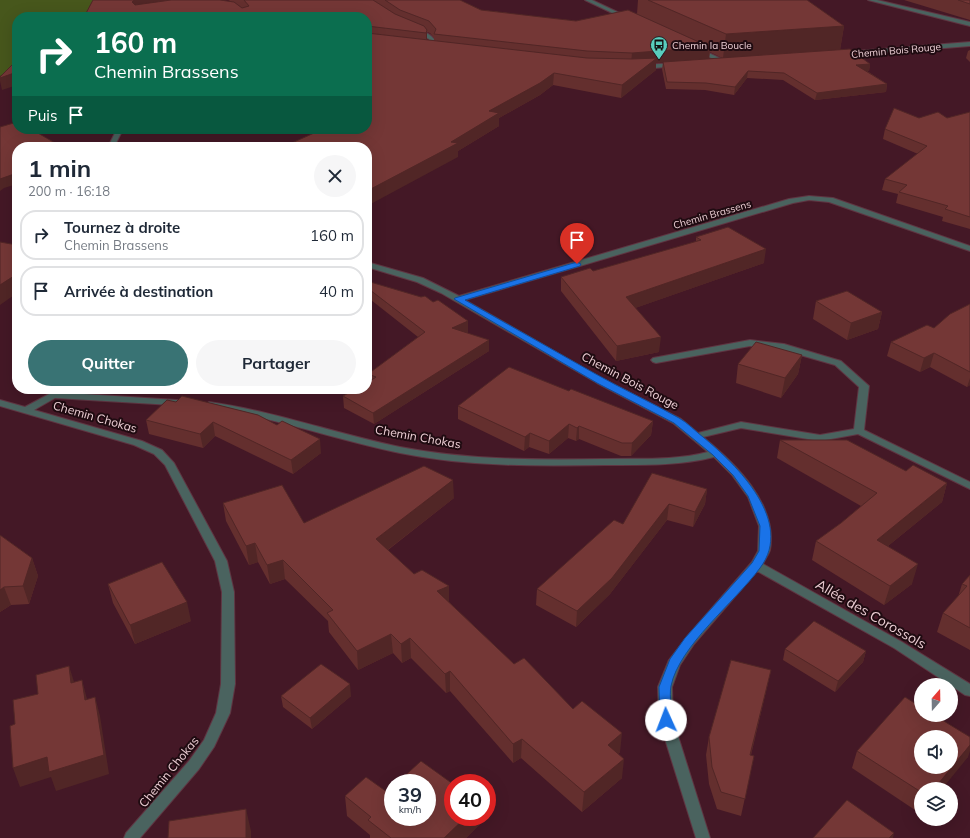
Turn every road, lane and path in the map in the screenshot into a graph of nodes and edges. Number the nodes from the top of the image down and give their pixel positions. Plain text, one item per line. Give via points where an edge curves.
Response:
1 (588, 0) edge
2 (871, 0) edge
3 (631, 20) edge
4 (970, 24) edge
5 (408, 28) edge
6 (970, 44) edge
7 (421, 47) edge
8 (429, 48) junction
9 (436, 48) edge
10 (695, 49) edge
11 (840, 54) edge
12 (731, 61) edge
13 (724, 62) junction
14 (708, 63) edge
15 (685, 64) edge
16 (639, 68) edge
17 (970, 249) edge
18 (372, 266) edge
19 (458, 299) junction
20 (656, 360) dead end
21 (0, 403) edge
22 (26, 411) junction
23 (859, 431) junction
24 (697, 436) junction
25 (716, 453) junction
26 (967, 482) edge
27 (756, 565) junction
28 (970, 691) edge
29 (131, 838) edge
30 (703, 838) edge

1 - 3 street
2 - 4 street
5 - 8 street via 431,38
6 - 11 street, Chemin Bois Rouge
7 - 8 street
8 - 9 street
10 - 13 street
12 - 13 street
13 - 14 street
15 - 16 street
17 - 19 street, Chemin Brassens via 830,200 809,198
18 - 19 street, Chemin Bois Rouge via 420,280
19 - 24 street, Chemin Bois Rouge via 600,381 677,421
20 - 23 street via 750,343 784,347 838,363 864,386
21 - 22 street
22 - 25 street, Chemin Chokas via 53,395 219,406 399,450 474,459 659,461 702,457
22 - 29 street, Chemin Chokas via 138,443 158,452 170,463 220,561 228,592 228,684 223,713 194,765
23 - 24 street via 820,438 741,425
23 - 26 street
24 - 25 street, Chemin Bois Rouge
25 - 27 street, Chemin Bois Rouge via 736,473 753,496 765,526 764,551
27 - 28 street, Allée des Corossols via 898,645
27 - 30 street, Chemin Bois Rouge via 674,662 665,687 666,720

